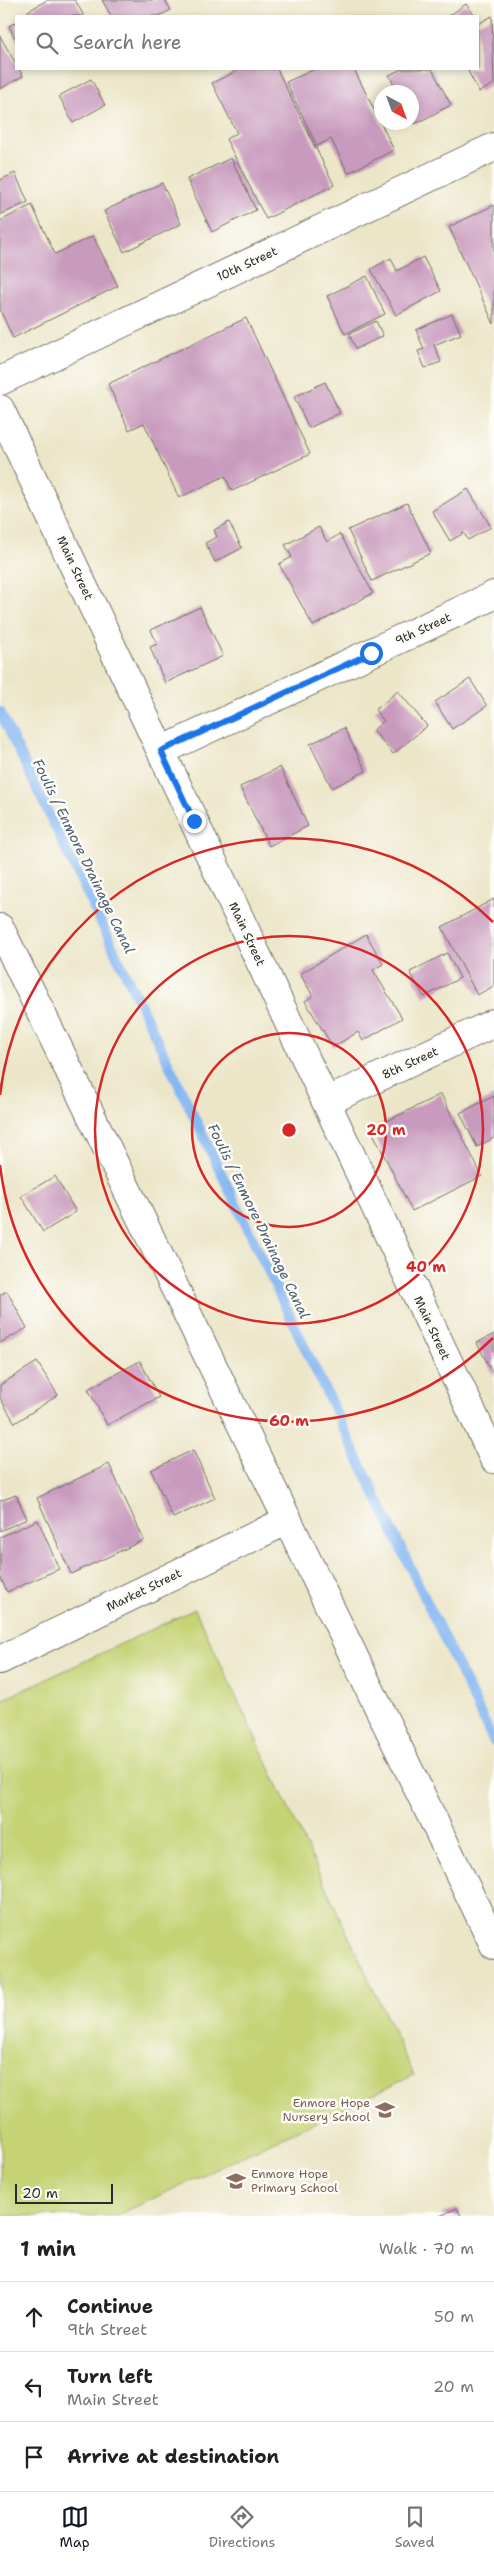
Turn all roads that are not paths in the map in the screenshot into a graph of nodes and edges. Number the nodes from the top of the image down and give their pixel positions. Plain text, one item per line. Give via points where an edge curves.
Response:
1 (494, 147) edge
2 (0, 381) edge
3 (0, 409) edge
4 (494, 595) edge
5 (161, 751) junction
6 (0, 928) edge
7 (494, 1023) edge
8 (326, 1102) junction
9 (494, 1459) edge
10 (288, 1520) junction
11 (0, 1660) edge
12 (494, 1945) edge

1 - 2 street, 10th Street
3 - 5 street, Main Street
4 - 5 street, 9th Street
5 - 8 street, Main Street
6 - 10 street
7 - 8 street, 8th Street
8 - 9 street, Main Street
10 - 11 street, Market Street
10 - 12 street

